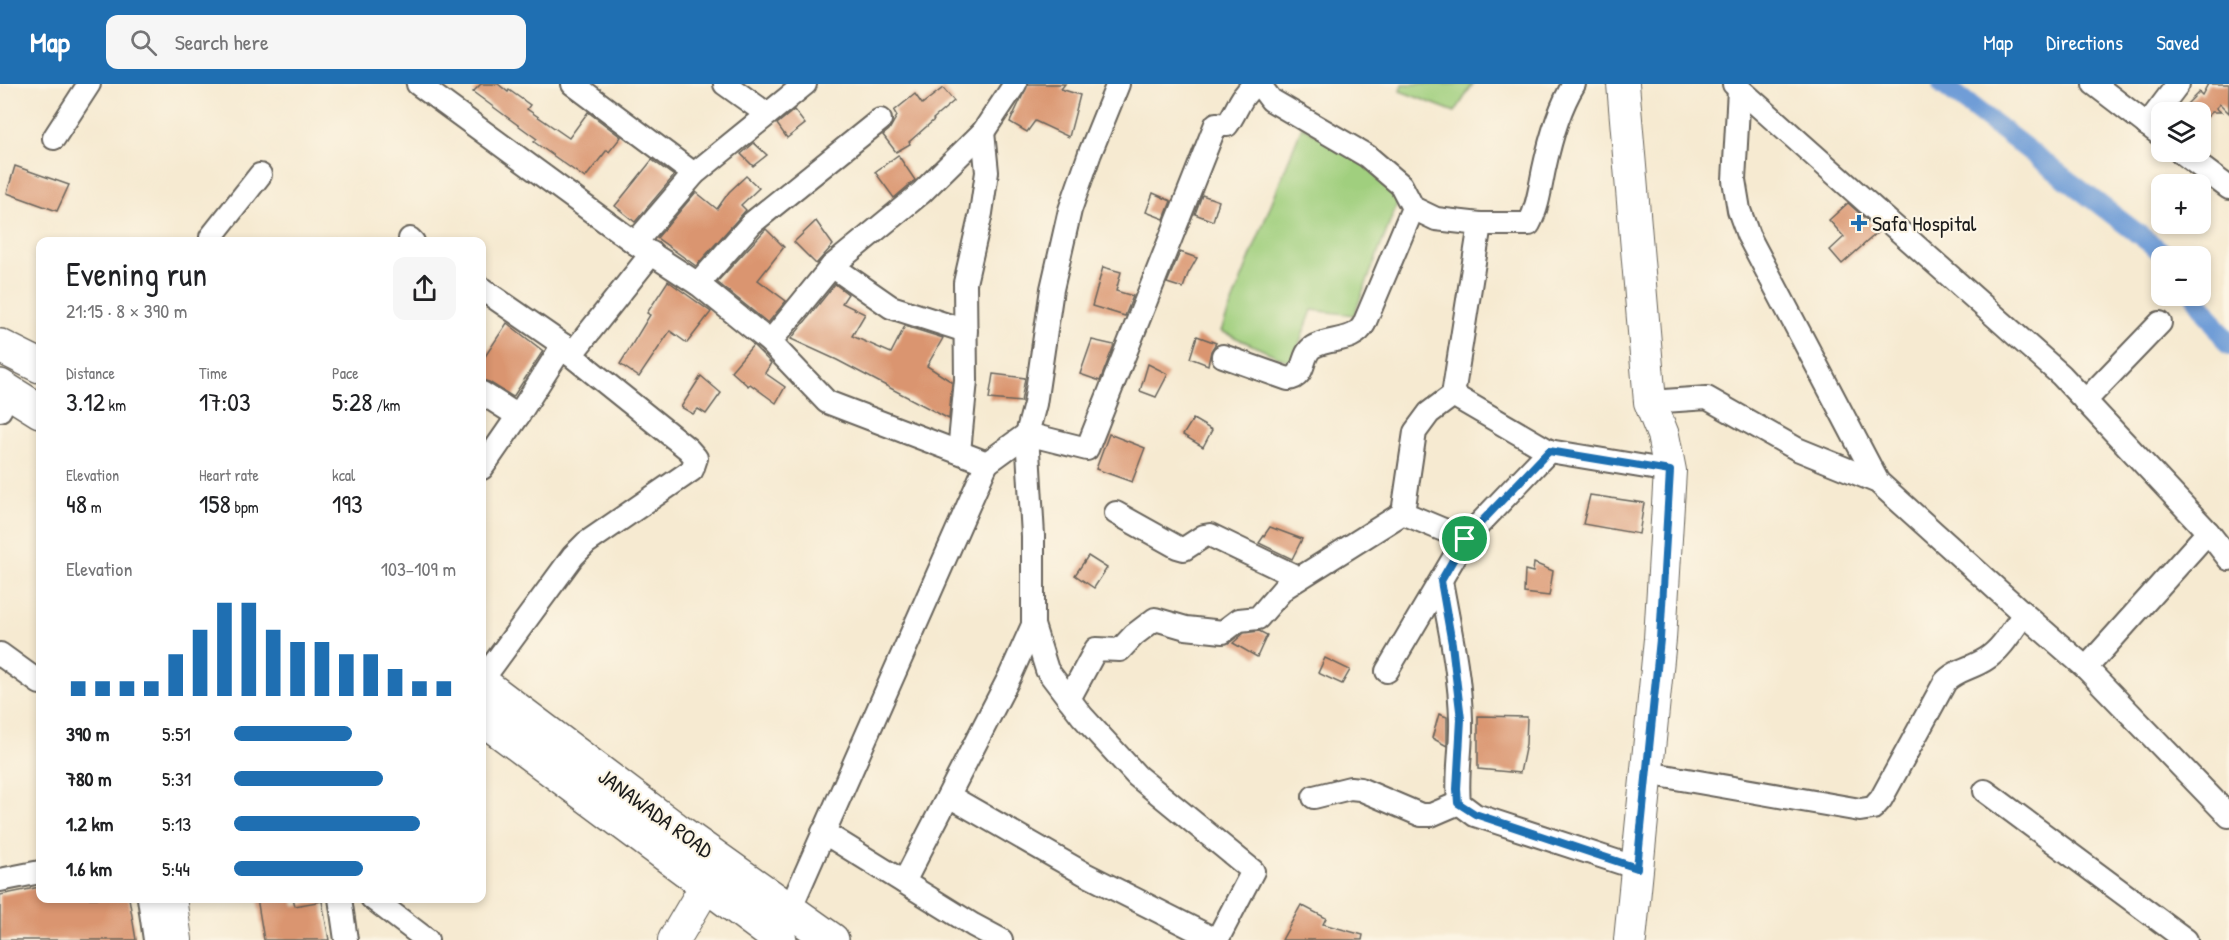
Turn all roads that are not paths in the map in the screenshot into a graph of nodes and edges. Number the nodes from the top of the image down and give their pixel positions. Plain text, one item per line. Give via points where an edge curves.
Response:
1 (89, 84) edge
2 (418, 84) edge
3 (573, 84) edge
4 (725, 84) edge
5 (805, 84) edge
6 (1015, 84) edge
7 (1118, 84) edge
8 (1257, 84) edge
9 (1574, 84) edge
10 (1623, 84) edge
11 (2094, 84) edge
12 (2178, 84) edge
13 (1737, 86) edge
14 (2169, 102) edge
15 (767, 114) junction
16 (880, 120) dead end
17 (2151, 128) edge
18 (983, 132) junction
19 (54, 138) dead end
20 (2194, 162) edge
21 (694, 174) junction
22 (260, 175) dead end
23 (2229, 188) edge
24 (1413, 208) junction
25 (1480, 224) junction
26 (211, 237) edge
27 (644, 248) junction
28 (832, 266) junction
29 (698, 284) junction
30 (486, 292) edge
31 (2160, 323) dead end
32 (966, 331) junction
33 (770, 342) junction
34 (0, 346) edge
35 (567, 350) junction
36 (1223, 356) dead end
37 (36, 364) edge
38 (3, 395) edge
39 (1453, 395) junction
40 (486, 396) edge
41 (2085, 401) junction
42 (1650, 402) junction
43 (36, 409) edge
44 (518, 416) junction
45 (1027, 434) junction
46 (1549, 451) junction
47 (959, 452) junction
48 (486, 462) edge
49 (987, 463) junction
50 (1670, 471) junction
51 (1878, 482) junction
52 (1116, 513) dead end
53 (1403, 513) junction
54 (2208, 532) junction
55 (1465, 539) junction
56 (2229, 558) edge
57 (1299, 578) junction
58 (1441, 581) junction
59 (2024, 614) junction
60 (1033, 625) junction
61 (0, 654) edge
62 (2085, 668) junction
63 (1387, 671) dead end
64 (486, 676) edge
65 (36, 680) edge
66 (486, 684) edge
67 (1069, 699) junction
68 (486, 721) edge
69 (1647, 773) junction
70 (1985, 791) dead end
71 (949, 796) junction
72 (1314, 796) dead end
73 (1458, 803) junction
74 (2229, 816) edge
75 (823, 832) junction
76 (1637, 868) junction
77 (36, 873) edge
78 (0, 880) edge
79 (904, 882) junction
80 (707, 884) junction
81 (149, 903) edge
82 (171, 903) edge
83 (341, 903) edge
84 (379, 903) edge
85 (780, 928) edge
86 (155, 940) edge
87 (176, 940) edge
88 (346, 940) edge
89 (427, 940) edge
90 (674, 940) edge
91 (832, 940) edge
92 (1001, 940) edge
93 (1216, 940) edge
94 (1630, 940) edge
95 (2186, 940) edge

1 - 19 street
2 - 27 street
3 - 21 street
4 - 15 street
5 - 15 street
6 - 18 street
7 - 45 street via 1070,210
8 - 24 street via 1271,99 1367,156 1401,185
8 - 45 street via 1245,91 1227,125 1216,124 1087,449
9 - 25 street via 1547,155 1535,213 1529,224
10 - 42 street
11 - 17 street
12 - 14 street
13 - 41 street via 2061,375
13 - 51 street via 1734,180 1739,210 1748,235
15 - 21 street
16 - 29 street via 752,223
18 - 28 street via 921,193
18 - 32 street via 987,172 966,283
20 - 23 street
21 - 27 street
22 - 26 street
24 - 25 street via 1436,219
24 - 36 street via 1364,324 1356,334 1313,347 1295,378 1288,379
25 - 39 street
27 - 29 street
27 - 35 street
28 - 32 street via 891,307
28 - 33 street
29 - 33 street
30 - 35 street
31 - 41 street
32 - 47 street
33 - 47 street via 827,402
34 - 37 main road
35 - 44 street
35 - 64 street via 696,458 692,470 598,533 573,556
38 - 43 main road
39 - 46 street
39 - 53 street via 1429,413 1415,432
40 - 44 street
41 - 54 street
42 - 50 street via 1663,435
42 - 51 street via 1707,398 1797,449
44 - 48 street
45 - 49 street
45 - 60 street
46 - 50 street
46 - 55 street
47 - 49 street
49 - 75 street
50 - 69 street
51 - 59 street
52 - 57 street via 1184,549 1210,535
53 - 55 street
53 - 57 street
54 - 56 street
54 - 62 street
55 - 58 street
57 - 67 street via 1284,588 1258,618 1239,620 1223,632 1186,628 1155,619 1120,650 1096,649
58 - 63 street
58 - 73 street via 1461,719
59 - 62 street
59 - 69 street via 1988,658 1952,674 1945,682 1873,808 1860,810
60 - 67 street via 1047,670
60 - 71 street
61 - 65 street
62 - 74 street
66 - 85 main road, JANAWADA ROAD via 677,830
67 - 93 street via 1137,776 1253,871
68 - 80 main road, JANAWADA ROAD
69 - 76 street
70 - 95 street
71 - 79 street
71 - 93 street via 1084,874
72 - 73 street via 1360,789 1421,815 1431,815
73 - 76 street via 1475,814
75 - 79 street
75 - 85 street
76 - 94 street
77 - 78 street
79 - 92 street
80 - 85 main road, JANAWADA ROAD
80 - 90 street
81 - 86 street
82 - 87 street
83 - 88 street
84 - 89 street
85 - 91 main road, JANAWADA ROAD

